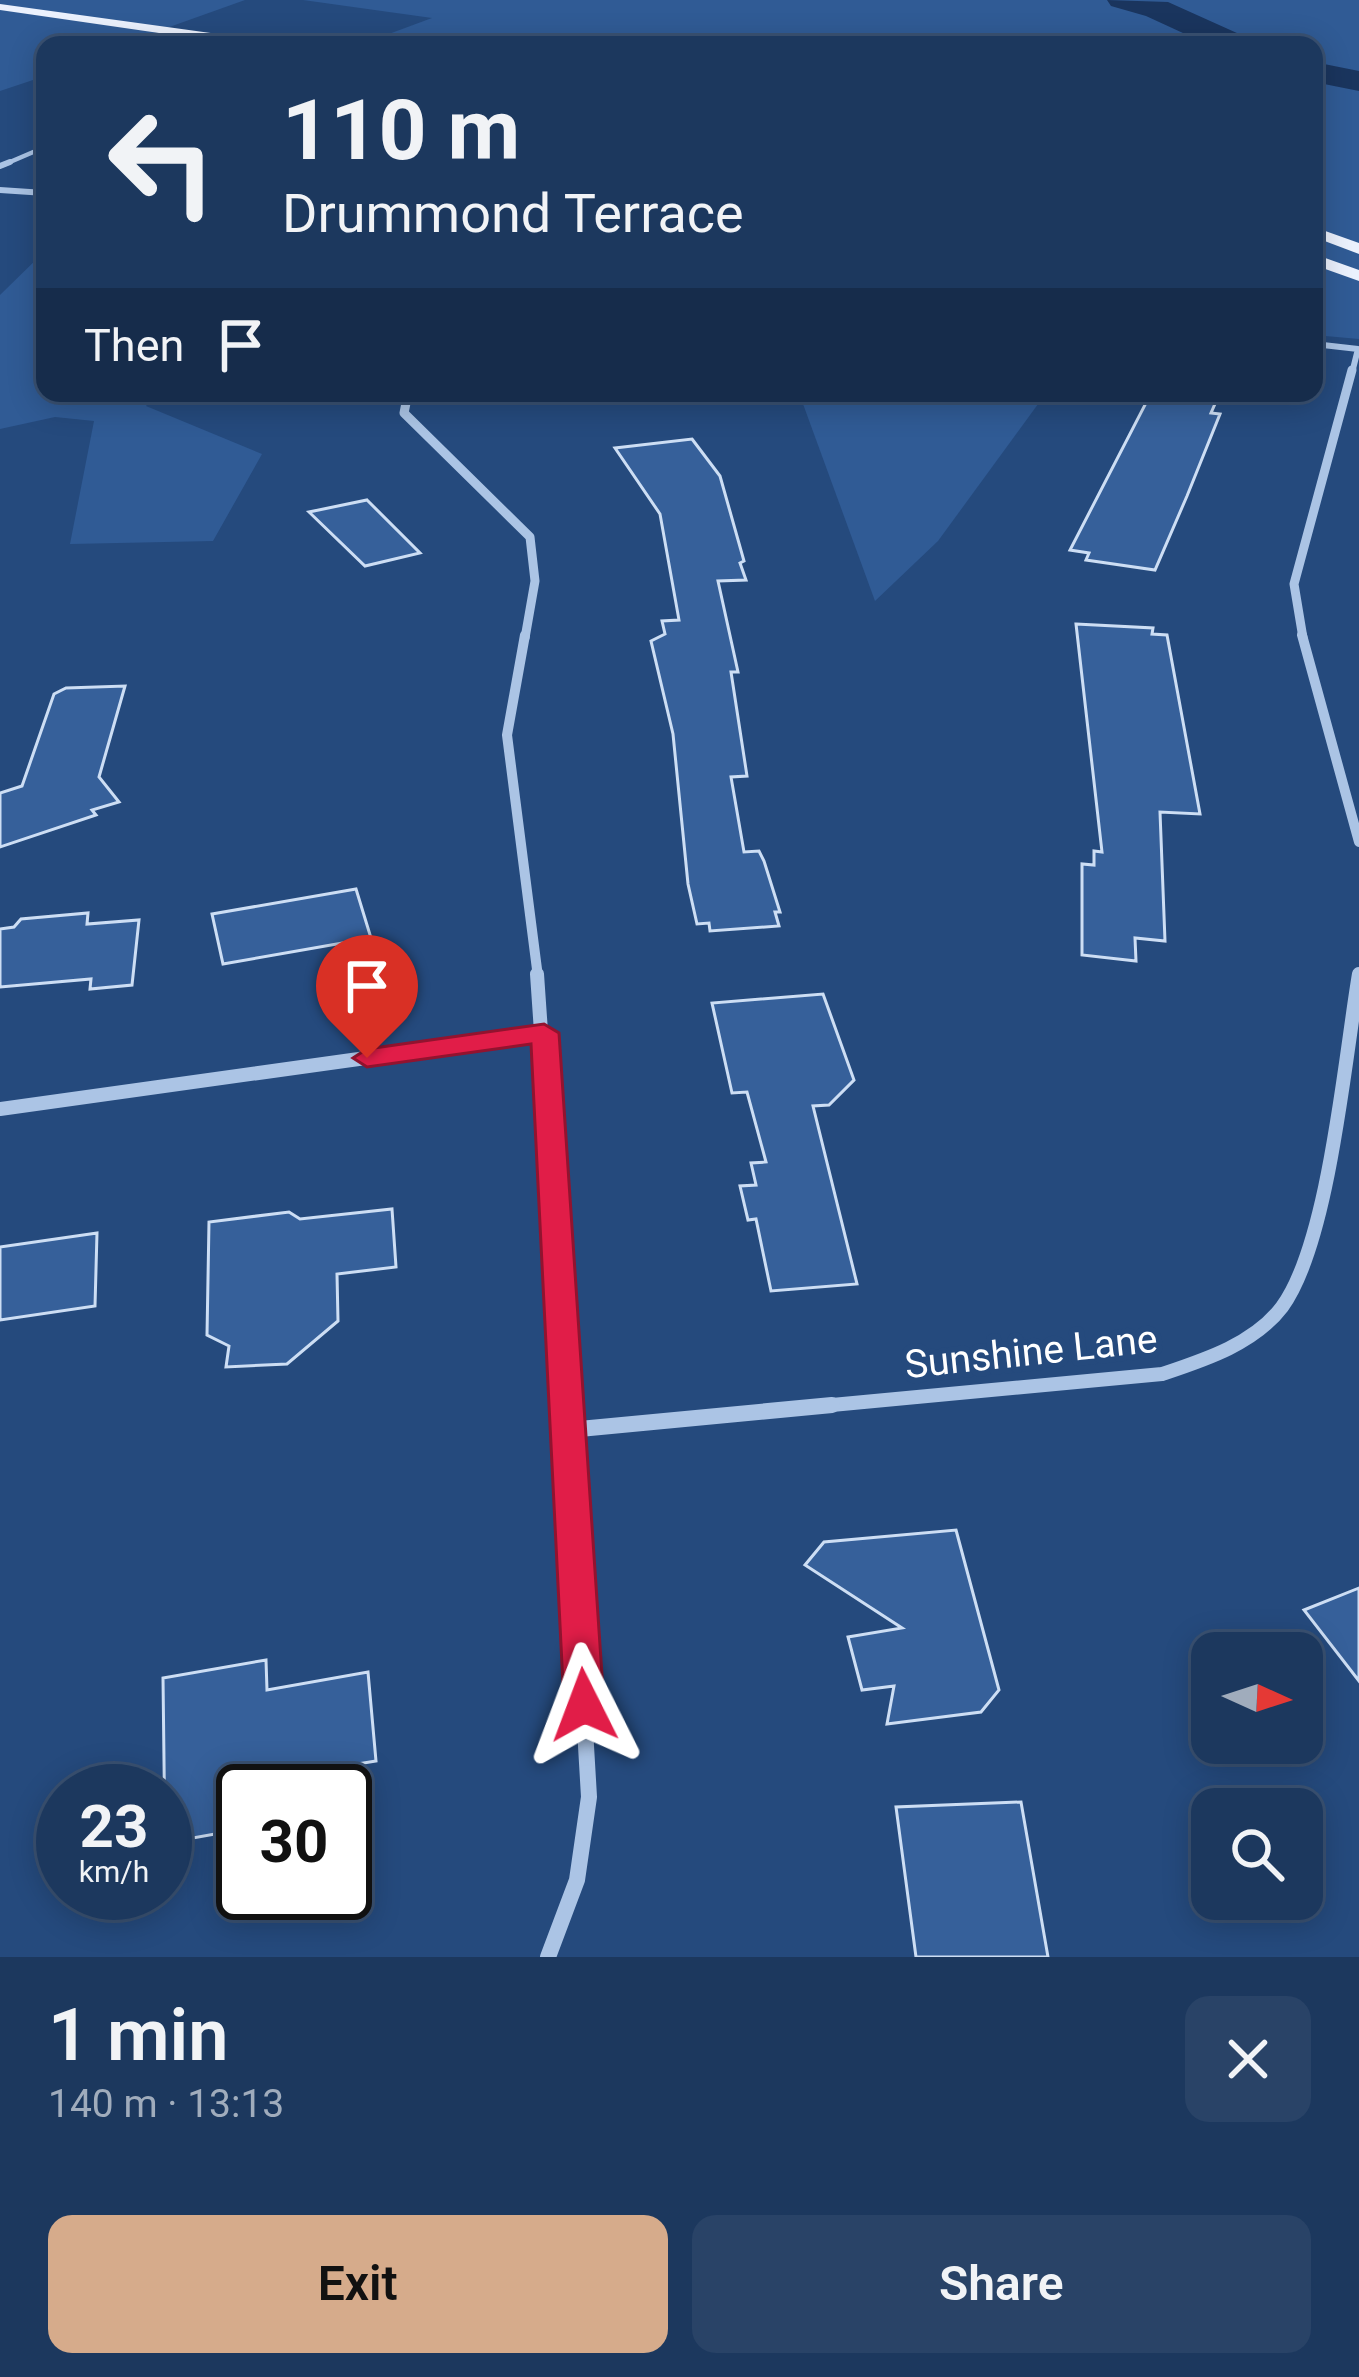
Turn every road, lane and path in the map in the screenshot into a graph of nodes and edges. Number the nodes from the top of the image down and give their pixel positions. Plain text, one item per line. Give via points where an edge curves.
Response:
1 (0, 7) edge
2 (0, 21) edge
3 (101, 36) edge
4 (205, 36) edge
5 (36, 151) edge
6 (0, 166) edge
7 (0, 190) edge
8 (36, 192) edge
9 (1323, 235) edge
10 (1359, 249) edge
11 (1323, 262) edge
12 (1359, 276) edge
13 (1323, 345) edge
14 (1358, 350) edge
15 (407, 402) edge
16 (1359, 842) edge
17 (1359, 974) edge
18 (544, 1033) junction
19 (0, 1109) edge
20 (569, 1430) junction
21 (548, 1957) edge

1 - 4 main road
2 - 3 main road
5 - 6 street
7 - 8 street
9 - 10 main road
11 - 12 main road
13 - 14 street
14 - 16 street via 1294,609
15 - 18 street via 404,413 530,537 535,581 507,735
17 - 20 street, Sunshine Lane via 1310,1246 1283,1306 1218,1357 1162,1374
18 - 19 street
18 - 20 street
20 - 21 street via 589,1797 569,1918

